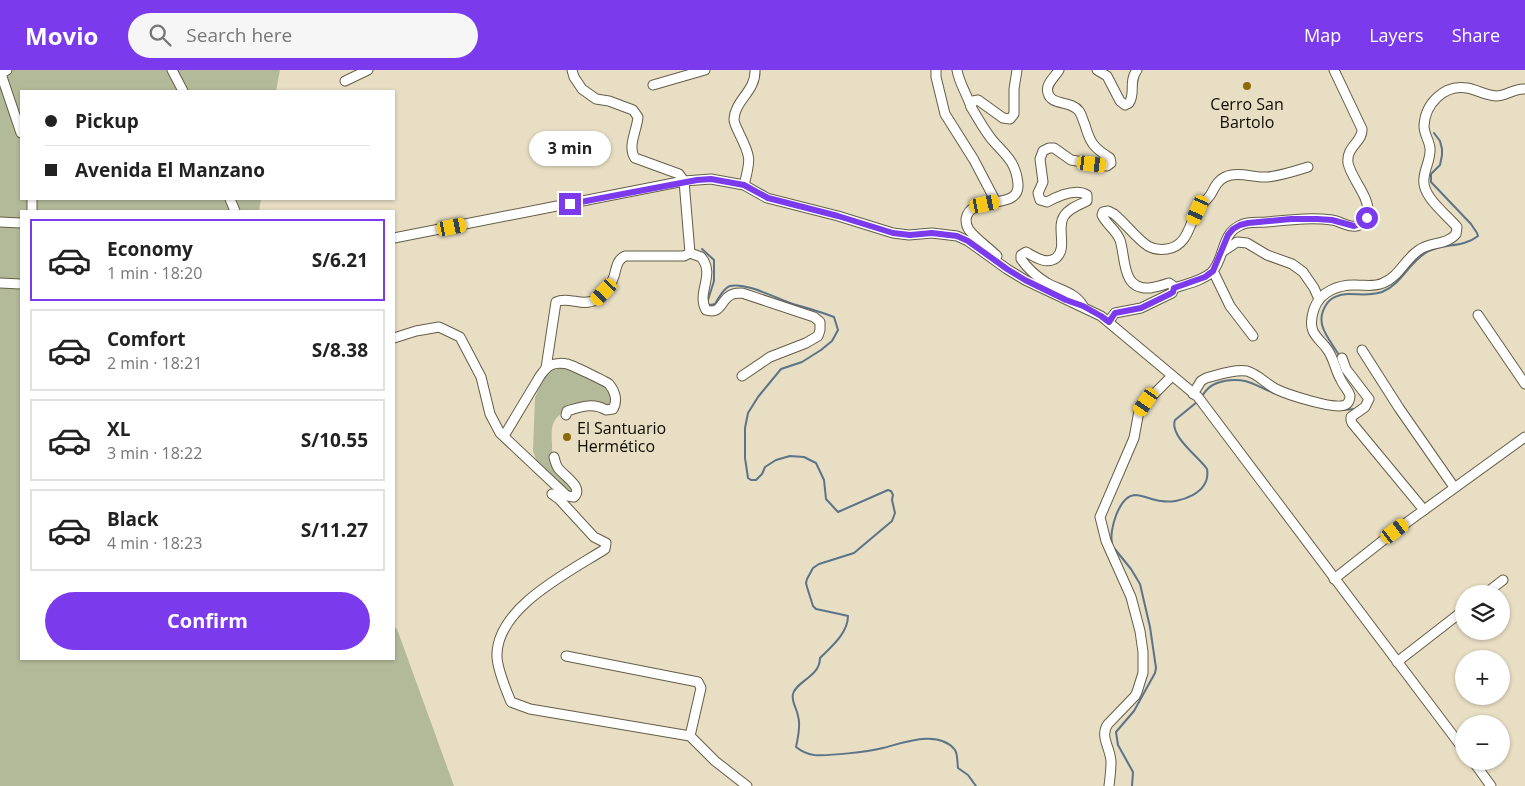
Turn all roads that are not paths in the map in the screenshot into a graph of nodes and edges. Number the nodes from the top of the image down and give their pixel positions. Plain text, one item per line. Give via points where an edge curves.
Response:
1 (7, 70) edge
2 (172, 70) edge
3 (368, 70) edge
4 (572, 70) edge
5 (704, 70) edge
6 (755, 70) edge
7 (936, 70) edge
8 (957, 70) edge
9 (1016, 70) edge
10 (1059, 70) edge
11 (1097, 70) edge
12 (1137, 70) edge
13 (1334, 70) edge
14 (345, 81) dead end
15 (653, 84) dead end
16 (1525, 88) edge
17 (182, 90) edge
18 (971, 107) junction
19 (20, 131) edge
20 (1308, 167) dead end
21 (684, 181) junction
22 (744, 185) junction
23 (996, 202) junction
24 (0, 222) edge
25 (20, 223) edge
26 (395, 238) edge
27 (1222, 252) junction
28 (690, 253) junction
29 (1007, 269) junction
30 (1213, 271) junction
31 (0, 283) edge
32 (20, 284) edge
33 (1174, 288) junction
34 (1319, 299) junction
35 (1083, 306) junction
36 (1478, 316) dead end
37 (1109, 322) junction
38 (1253, 336) dead end
39 (395, 338) edge
40 (1362, 350) dead end
41 (1342, 358) dead end
42 (546, 368) junction
43 (742, 376) dead end
44 (1172, 376) junction
45 (1525, 384) edge
46 (1193, 394) junction
47 (566, 415) dead end
48 (504, 436) junction
49 (1525, 437) edge
50 (554, 457) dead end
51 (1454, 488) junction
52 (552, 494) dead end
53 (1424, 510) junction
54 (1334, 580) junction
55 (1503, 580) dead end
56 (1497, 585) edge
57 (1455, 617) edge
58 (566, 656) dead end
59 (1397, 662) junction
60 (690, 736) junction
61 (1455, 738) edge
62 (1480, 770) edge
63 (747, 786) edge
64 (1109, 786) edge
65 (1492, 786) edge

1 - 19 street via 1,74
2 - 17 street
3 - 14 street
4 - 21 street via 582,89 596,99 633,110 638,117 631,148 635,158 679,174
5 - 15 street
6 - 22 street via 756,79 736,109 734,121 750,164
7 - 23 street via 945,114
8 - 18 street
9 - 18 street via 1012,118 1003,118 978,100
10 - 35 street via 1048,85 1048,96 1078,109 1092,144 1110,158 1111,163 1106,166 1077,162 1054,148 1043,151 1040,159 1043,182 1038,193 1040,200 1047,202 1063,194 1081,193 1087,195 1088,201 1064,216 1061,248 1056,258 1043,260 1026,252 1021,259 1045,282 1077,297
11 - 12 street via 1107,76 1125,105 1131,102 1133,76
13 - 27 street via 1362,129 1348,159 1368,208 1365,220 1354,226 1317,219 1244,224 1230,232
16 - 34 street via 1500,96 1455,88 1437,98 1430,106 1425,123 1430,155 1424,184 1428,195 1457,227 1456,234 1451,239 1420,249 1382,284 1344,286
18 - 23 street via 1014,167 1018,184 1016,193 1011,198
20 - 33 street via 1269,177 1226,177 1218,182 1198,210 1182,242 1167,249 1148,246 1114,214 1103,212 1102,217 1120,241 1126,273 1131,280 1142,287 1169,283
21 - 22 street via 711,179
21 - 26 street
21 - 28 street
22 - 29 street via 768,198 893,233 957,236
23 - 29 street via 972,209 966,218 967,225
24 - 25 street
27 - 30 street
27 - 34 street via 1237,242 1247,242 1303,272
28 - 42 street via 684,256 625,256 616,265 613,280 595,300 586,303 556,302
28 - 43 street via 701,256 708,268 703,304 706,310 718,310 733,294 742,293 814,317 820,322 818,336 770,357
29 - 35 street
30 - 33 street
30 - 38 street via 1230,306
31 - 32 street
33 - 37 street via 1170,294 1141,308 1115,313
34 - 46 street via 1312,316 1313,331 1331,355 1336,372 1349,394 1346,405 1328,406 1289,394 1243,371 1206,378
35 - 37 street
36 - 45 street
37 - 44 street
39 - 48 street via 439,327 460,337 480,377 490,414
40 - 51 street
41 - 53 street via 1346,369 1369,399 1365,407 1352,417 1352,424
42 - 47 street via 553,364 568,364 608,383 613,390 616,398 613,409 591,406
42 - 48 street
44 - 46 street
44 - 64 street via 1139,410 1134,438 1100,517 1106,541 1133,605 1143,652 1143,672 1137,692 1104,729 1111,762
46 - 54 street
48 - 50 street via 568,496 574,497 578,491 576,486 556,466
49 - 51 street
51 - 53 street
52 - 60 street via 594,537 606,543 605,549 534,594 506,623 498,640 496,656 510,702 530,709
53 - 54 street
54 - 59 street
55 - 56 street
57 - 59 street
58 - 60 street via 698,682 701,688
59 - 61 street
60 - 63 street
62 - 65 street

